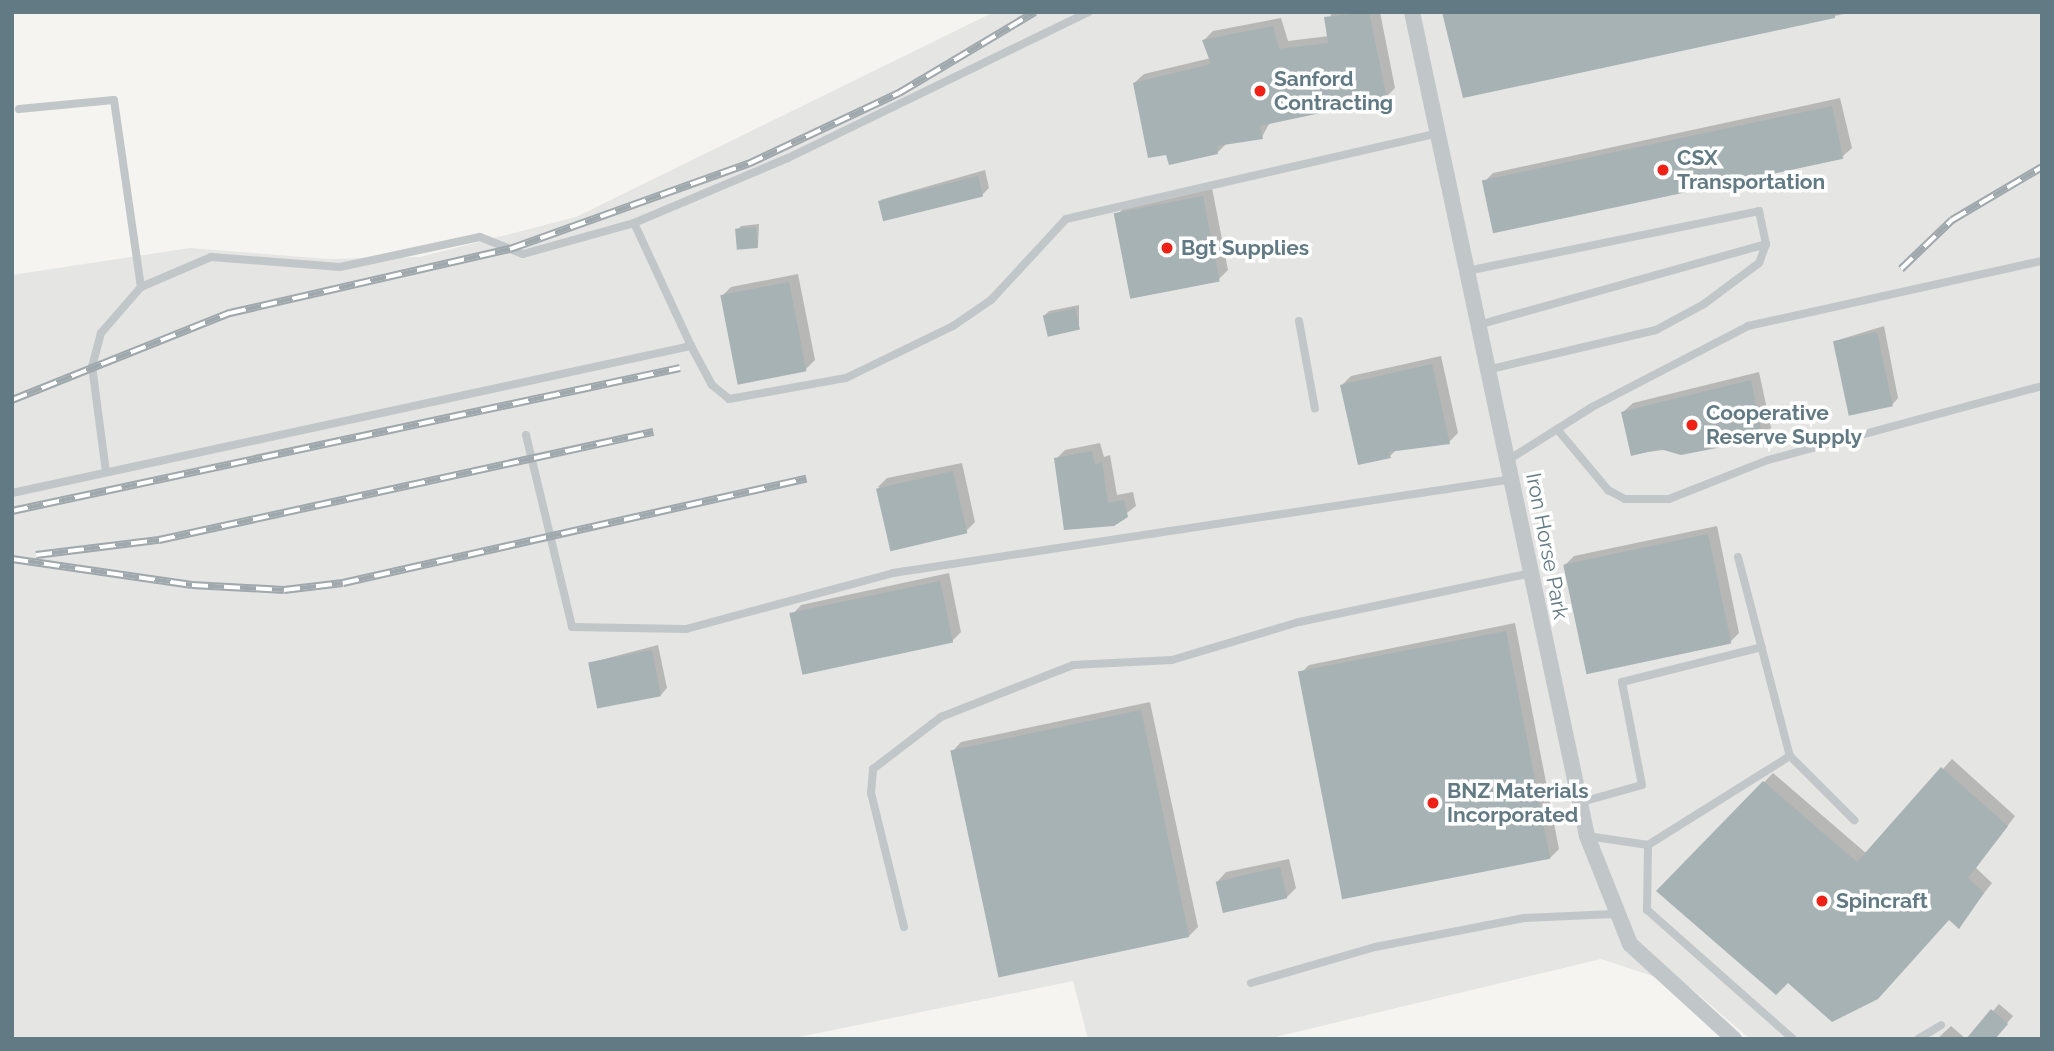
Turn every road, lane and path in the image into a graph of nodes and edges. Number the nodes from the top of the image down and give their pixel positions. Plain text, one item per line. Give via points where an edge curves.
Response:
1 (1089, 12) edge
2 (1412, 12) edge
3 (19, 109) dead end
4 (1438, 134) junction
5 (634, 223) junction
6 (1766, 244) junction
7 (2042, 261) edge
8 (1467, 271) junction
9 (141, 287) junction
10 (1299, 321) dead end
11 (1478, 325) junction
12 (691, 346) junction
13 (1487, 370) junction
14 (2042, 386) edge
15 (1315, 409) dead end
16 (1557, 429) junction
17 (526, 435) dead end
18 (1508, 460) junction
19 (106, 472) junction
20 (1513, 479) junction
21 (12, 493) edge
22 (1738, 557) dead end
23 (1531, 573) junction
24 (1762, 647) junction
25 (1790, 756) junction
26 (1578, 803) junction
27 (1854, 820) dead end
28 (1587, 836) junction
29 (1648, 845) junction
30 (1614, 914) junction
31 (904, 926) dead end
32 (1251, 983) dead end
33 (1941, 1025) dead end
34 (1734, 1039) edge
35 (1793, 1039) edge
36 (1918, 1039) edge

1 - 5 lane via 788,158
2 - 4 street, Iron Horse Park
3 - 9 lane via 114,100
4 - 8 street, Iron Horse Park
4 - 12 lane via 1066,219 991,300 953,326 846,378 729,399 712,385
5 - 9 lane via 523,254 481,237 340,267 211,257
5 - 12 lane
6 - 8 lane via 1759,211
6 - 11 lane
6 - 13 lane via 1744,278 1656,330
7 - 16 lane via 1748,326
8 - 11 street, Iron Horse Park
9 - 19 lane via 101,332 92,366
10 - 15 lane
11 - 13 street, Iron Horse Park
12 - 19 lane
13 - 18 street, Iron Horse Park
14 - 16 lane via 1768,460 1669,499 1625,499 1608,490
16 - 18 lane
17 - 20 lane via 572,627 686,629 893,573
18 - 20 street, Iron Horse Park
19 - 21 lane
20 - 23 street, Iron Horse Park
22 - 24 lane
23 - 26 street, Iron Horse Park
23 - 31 lane via 1299,622 1172,660 1073,665 941,716 873,769 871,793
24 - 25 lane
24 - 26 lane via 1622,682 1642,785
25 - 27 lane
25 - 29 lane
26 - 28 street, Iron Horse Park
28 - 29 lane
28 - 30 street, Iron Horse Park
29 - 35 lane via 1647,910
30 - 32 lane via 1511,921 1375,947
30 - 34 street, Iron Horse Park via 1642,959
33 - 36 lane

